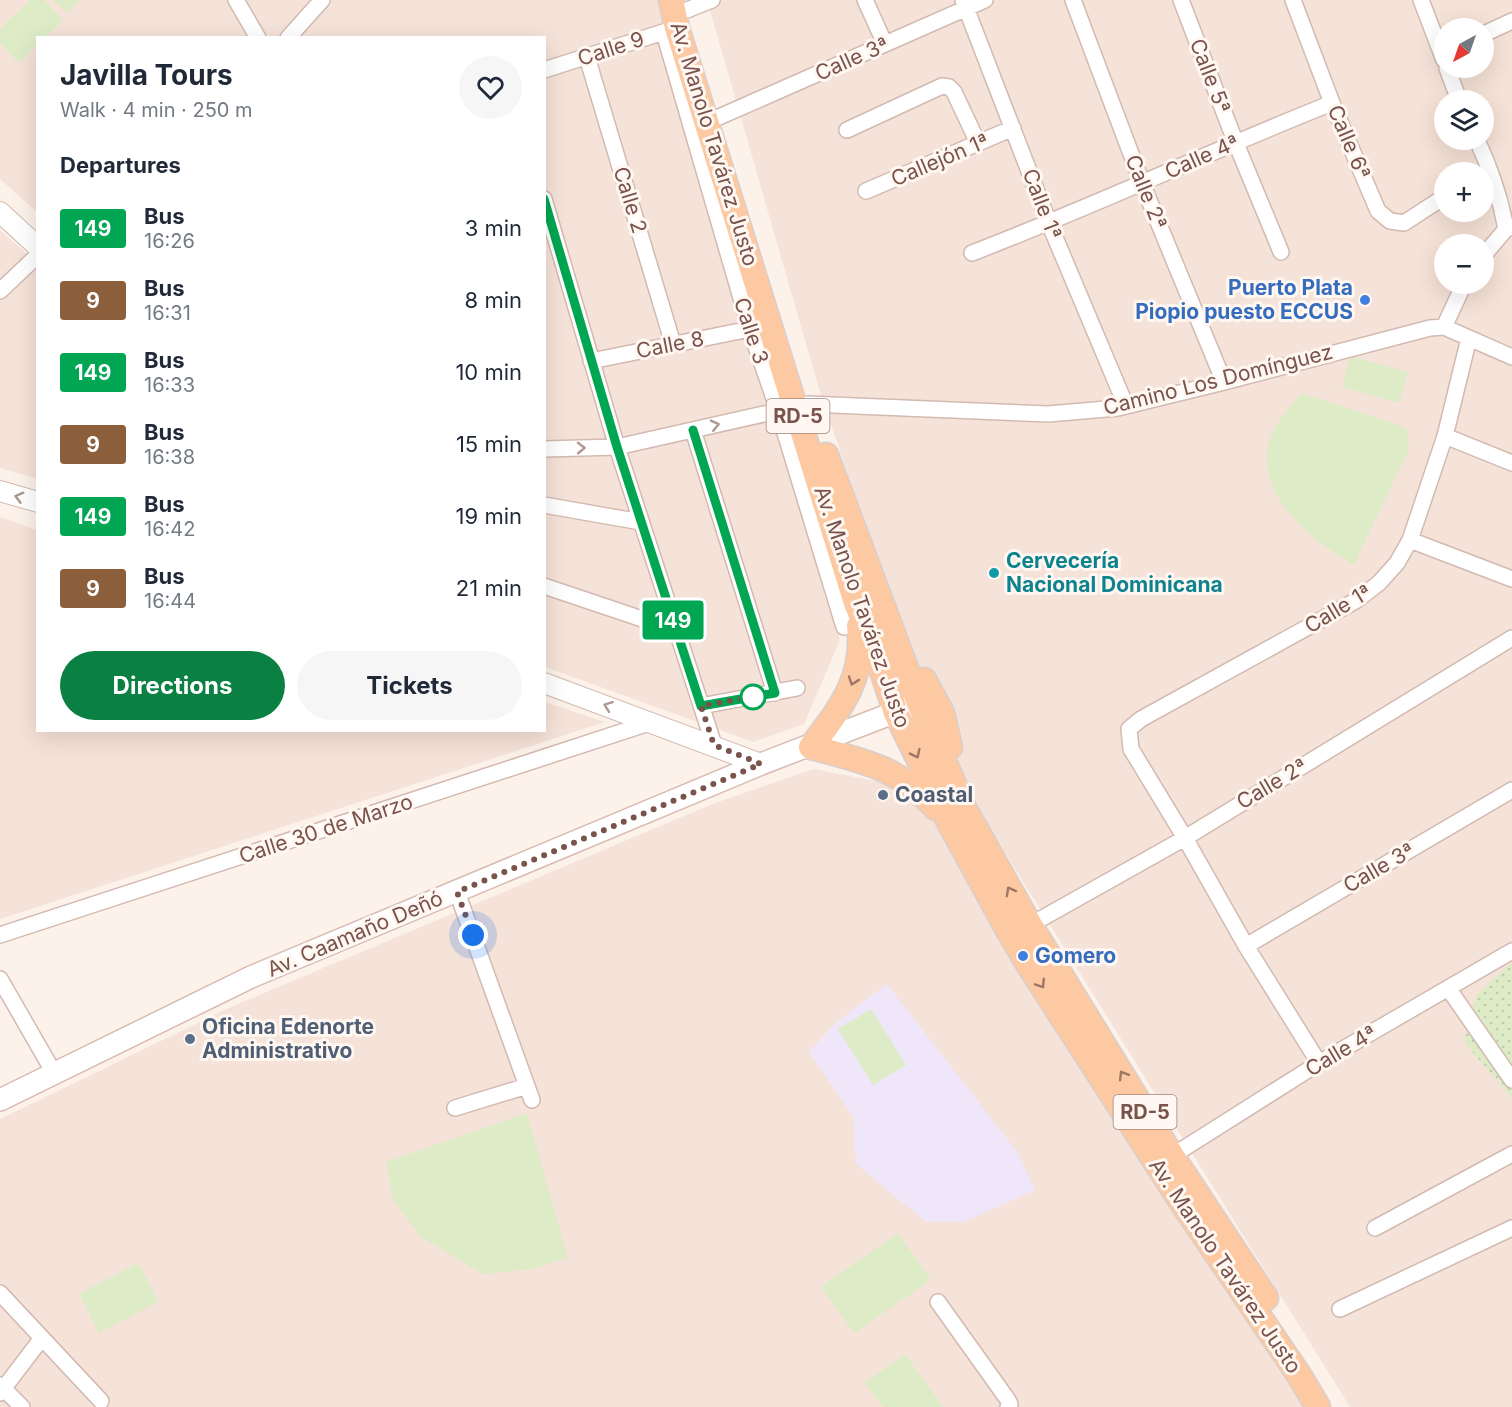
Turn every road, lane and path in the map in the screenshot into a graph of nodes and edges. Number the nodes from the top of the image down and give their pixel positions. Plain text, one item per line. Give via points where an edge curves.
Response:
1 (236, 0) edge
2 (322, 0) edge
3 (712, 0) edge
4 (865, 0) edge
5 (985, 0) edge
6 (1073, 0) edge
7 (1181, 0) edge
8 (1293, 0) edge
9 (1421, 0) edge
10 (965, 4) edge
11 (677, 14) edge
12 (1512, 21) edge
13 (1494, 29) edge
14 (1434, 31) edge
15 (257, 36) edge
16 (290, 36) edge
17 (885, 44) junction
18 (587, 57) junction
19 (546, 69) edge
20 (1332, 103) junction
21 (719, 117) junction
22 (1013, 128) junction
23 (847, 130) dead end
24 (1235, 141) junction
25 (978, 143) junction
26 (1142, 183) junction
27 (1494, 185) edge
28 (866, 191) dead end
29 (1434, 204) edge
30 (546, 206) edge
31 (0, 212) edge
32 (1049, 223) junction
33 (1509, 228) edge
34 (1494, 244) edge
35 (36, 245) edge
36 (1281, 252) dead end
37 (972, 253) dead end
38 (36, 257) edge
39 (0, 291) edge
40 (1459, 294) edge
41 (1444, 327) junction
42 (750, 329) junction
43 (1469, 338) junction
44 (673, 344) junction
45 (1512, 357) edge
46 (591, 361) junction
47 (1224, 382) junction
48 (1126, 406) junction
49 (794, 407) junction
50 (693, 430) junction
51 (1445, 436) junction
52 (617, 447) junction
53 (546, 449) edge
54 (1512, 463) edge
55 (0, 492) edge
56 (36, 501) edge
57 (546, 505) edge
58 (641, 522) junction
59 (1410, 540) junction
60 (1512, 579) edge
61 (546, 587) edge
62 (856, 603) junction
63 (672, 616) junction
64 (844, 627) dead end
65 (891, 631) junction
66 (1512, 638) edge
67 (546, 684) edge
68 (797, 688) dead end
69 (775, 693) junction
70 (919, 704) junction
71 (701, 706) junction
72 (896, 713) junction
73 (652, 723) junction
74 (714, 745) junction
75 (811, 747) junction
76 (761, 764) junction
77 (956, 788) junction
78 (1512, 790) edge
79 (950, 824) junction
80 (1185, 838) junction
81 (457, 892) junction
82 (1030, 925) junction
83 (0, 935) edge
84 (1246, 946) junction
85 (1512, 951) edge
86 (0, 979) edge
87 (1448, 988) junction
88 (1319, 1063) junction
89 (54, 1073) junction
90 (1512, 1080) edge
91 (0, 1100) edge
92 (455, 1108) dead end
93 (1512, 1154) edge
94 (1172, 1156) junction
95 (1375, 1228) dead end
96 (1512, 1228) edge
97 (0, 1293) edge
98 (938, 1302) dead end
99 (1340, 1309) dead end
100 (42, 1338) junction
101 (1, 1389) edge
102 (1308, 1400) edge
103 (101, 1401) dead end
104 (22, 1407) edge
105 (1008, 1407) edge
106 (1336, 1407) edge

1 - 15 street
2 - 16 street
3 - 11 street, Calle 9
4 - 17 street
5 - 10 street, Calle 3ª
6 - 26 street, Calle 2ª
7 - 24 street, Calle 5ª
8 - 20 street, Calle 6ª
9 - 14 street
10 - 17 street, Calle 3ª
10 - 22 street, Calle 1ª
11 - 18 street, Calle 9
11 - 21 main road, Av. Manolo Tavárez Justo / RD-5
11 - 42 street, Calle 3
11 - 49 main road, Av. Manolo Tavárez Justo / RD-5
12 - 13 street
17 - 21 street, Calle 3ª
18 - 19 street, Calle 9
18 - 44 street, Calle 2
20 - 24 street, Calle 4ª
20 - 29 street, Calle 6ª via 1378,211 1390,221 1404,223
21 - 49 main road, Av. Manolo Tavárez Justo / RD-5 via 781,323
22 - 25 street, Callejón 1ª
22 - 32 street, Calle 1ª
23 - 25 street via 942,86 954,92
24 - 26 street, Calle 4ª
24 - 36 street, Calle 5ª
25 - 28 street, Callejón 1ª
26 - 32 street, Calle 4ª
26 - 47 street, Calle 2ª
27 - 33 street
30 - 46 street
31 - 35 street
32 - 37 street, Calle 4ª
32 - 48 street, Calle 1ª
33 - 34 street
38 - 39 street
40 - 41 street
41 - 43 street
41 - 47 street, Camino Los Domínguez
42 - 44 street, Calle 8
42 - 49 street, Calle 3
43 - 45 street
43 - 51 street, Calle 1ª
44 - 46 street, Calle 8
46 - 52 street
47 - 48 street, Camino Los Domínguez
48 - 49 street, Camino Los Domínguez via 1048,414
50 -> 49 street, Camino Los Domínguez
49 - 62 main road, Av. Manolo Tavárez Justo / RD-5
49 - 64 street, Calle 3
49 - 65 main road, Av. Manolo Tavárez Justo / RD-5
50 - 52 street, Camino Los Domínguez
50 - 69 street
51 - 54 street
51 - 59 street, Calle 1ª
53 -> 52 street
52 - 58 street
56 -> 55 street
57 - 58 street
58 - 63 street
59 - 60 street
59 - 80 street, Calle 1ª via 1391,570 1357,600 1141,719 1130,729 1131,748
61 - 63 street via 651,622
62 - 72 main road, Av. Manolo Tavárez Justo / RD-5
62 -> 75 main road via 861,652 853,685
63 - 71 street
65 - 70 main road, Av. Manolo Tavárez Justo / RD-5
65 - 77 main road via 942,713
66 - 80 street, Calle 2ª
73 -> 67 street
68 - 69 street
69 - 71 street
70 - 72 main road, Av. Caamaño Deñó
70 - 77 main road, Av. Manolo Tavárez Justo / RD-5
71 - 74 street
72 - 75 main road, Av. Caamaño Deñó
72 -> 79 main road, Av. Manolo Tavárez Justo / RD-5
73 - 74 street
73 - 83 street, Calle 30 de Marzo
74 - 76 street
75 - 76 main road, Av. Caamaño Deñó
75 - 79 main road via 869,763 902,778 919,790
76 - 81 main road, Av. Caamaño Deñó
82 -> 77 main road, Av. Manolo Tavárez Justo / RD-5
78 - 84 street, Calle 3ª
79 -> 102 main road, Av. Manolo Tavárez Justo / RD-5 via 1028,964
80 - 82 street, Calle 2ª
80 - 84 street
81 - 89 main road, Av. Caamaño Deñó via 251,977
81 - 92 street via 529,1093
94 -> 82 main road, Av. Manolo Tavárez Justo / RD-5
84 - 88 street
85 - 87 street, Calle 4ª
86 - 89 street
87 - 88 street, Calle 4ª
87 - 90 street
88 - 94 street, Calle 4ª
89 - 91 main road, Av. Caamaño Deñó
93 - 95 street
94 - 106 main road, Av. Manolo Tavárez Justo / RD-5
96 - 99 street
97 - 100 street
98 - 105 street via 1008,1400
100 - 101 street
100 - 103 street
101 - 104 street

